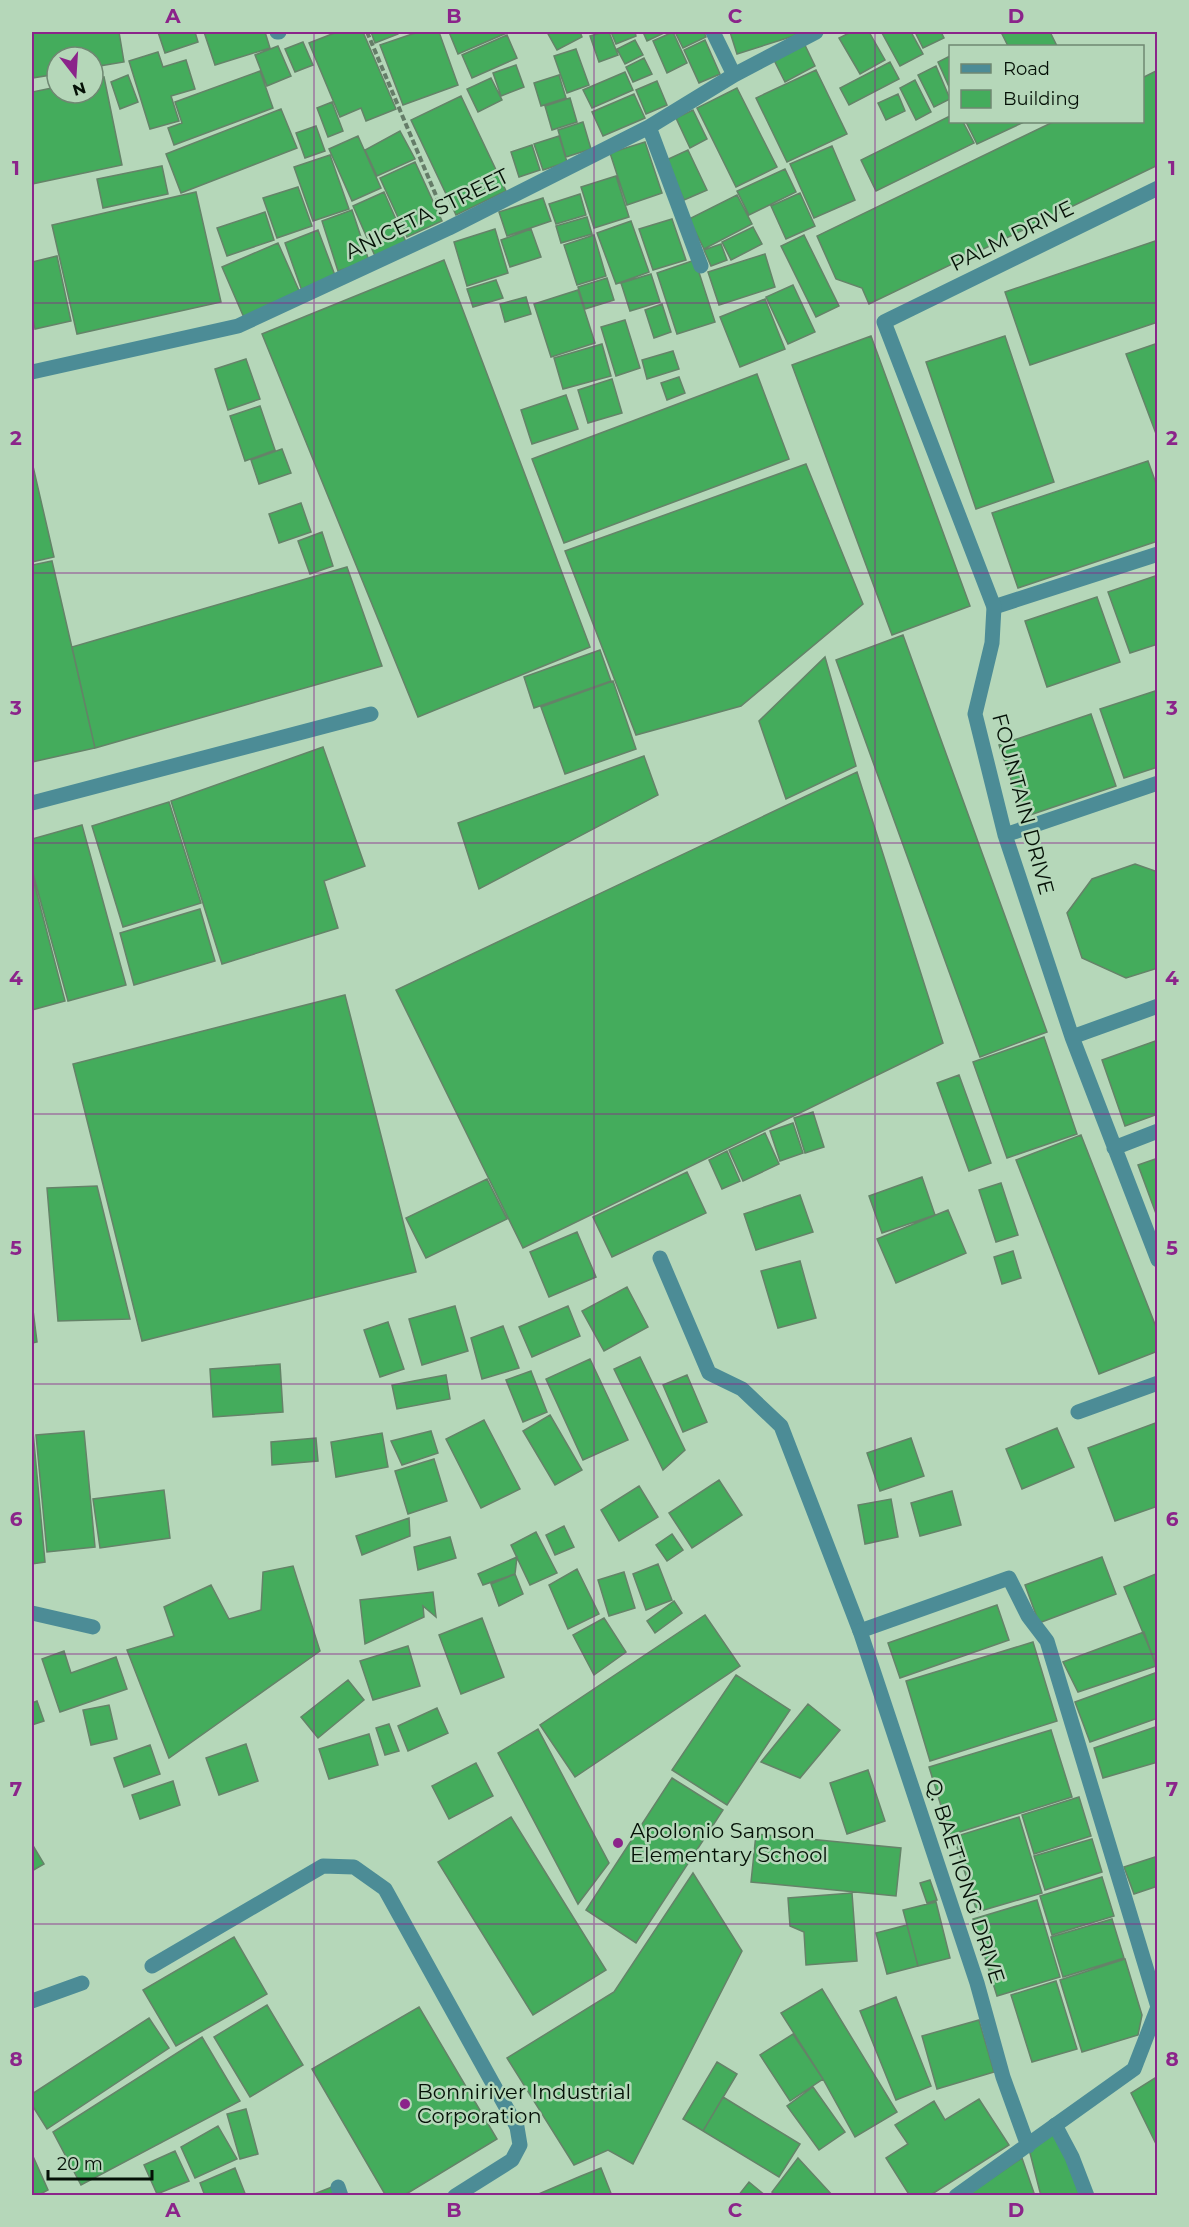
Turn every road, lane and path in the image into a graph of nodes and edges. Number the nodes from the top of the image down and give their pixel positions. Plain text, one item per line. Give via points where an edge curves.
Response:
1 (367, 32) edge
2 (712, 32) edge
3 (816, 32) edge
4 (734, 75) junction
5 (649, 127) junction
6 (1158, 188) edge
7 (449, 228) junction
8 (701, 266) dead end
9 (884, 322) joint
10 (32, 372) edge
11 (1158, 554) edge
12 (994, 608) junction
13 (371, 714) dead end
14 (1158, 783) edge
15 (32, 803) edge
16 (1005, 835) junction
17 (1158, 1006) edge
18 (1072, 1037) junction
19 (1158, 1131) edge
20 (1114, 1148) junction
21 (660, 1258) dead end
22 (1158, 1260) edge
23 (1158, 1383) edge
24 (1078, 1412) dead end
25 (32, 1612) edge
26 (93, 1627) dead end
27 (860, 1631) junction
28 (153, 1966) dead end
29 (82, 1983) dead end
30 (32, 2001) edge
31 (1158, 2007) edge
32 (1055, 2125) junction
33 (1028, 2146) junction
34 (455, 2196) edge
35 (956, 2196) edge
36 (1087, 2196) edge

1 - 7 path
2 - 4 street
3 - 4 street, ANICETA STREET
4 - 5 street, ANICETA STREET
5 - 7 street, ANICETA STREET
5 - 8 street
6 - 9 street, PALM DRIVE
7 - 10 street, ANICETA STREET via 238,326
9 - 12 street, FOUNTAIN DRIVE
11 - 12 street
12 - 16 street, FOUNTAIN DRIVE via 992,643 975,714
13 - 15 street
14 - 16 street
16 - 18 street, FOUNTAIN DRIVE
17 - 18 street
18 - 20 street, FOUNTAIN DRIVE
19 - 20 street
20 - 22 street, FOUNTAIN DRIVE
21 - 27 street, Q. BAETIONG DRIVE via 709,1373 742,1389 781,1426
23 - 24 street
25 - 26 street
27 - 31 street via 1009,1578 1028,1616 1047,1641
27 - 33 street, Q. BAETIONG DRIVE
28 - 34 street via 323,1866 354,1867 385,1889 517,2127 520,2145 512,2160
29 - 30 street
31 - 32 street via 1134,2069
32 - 33 street
32 - 36 street
33 - 35 street

